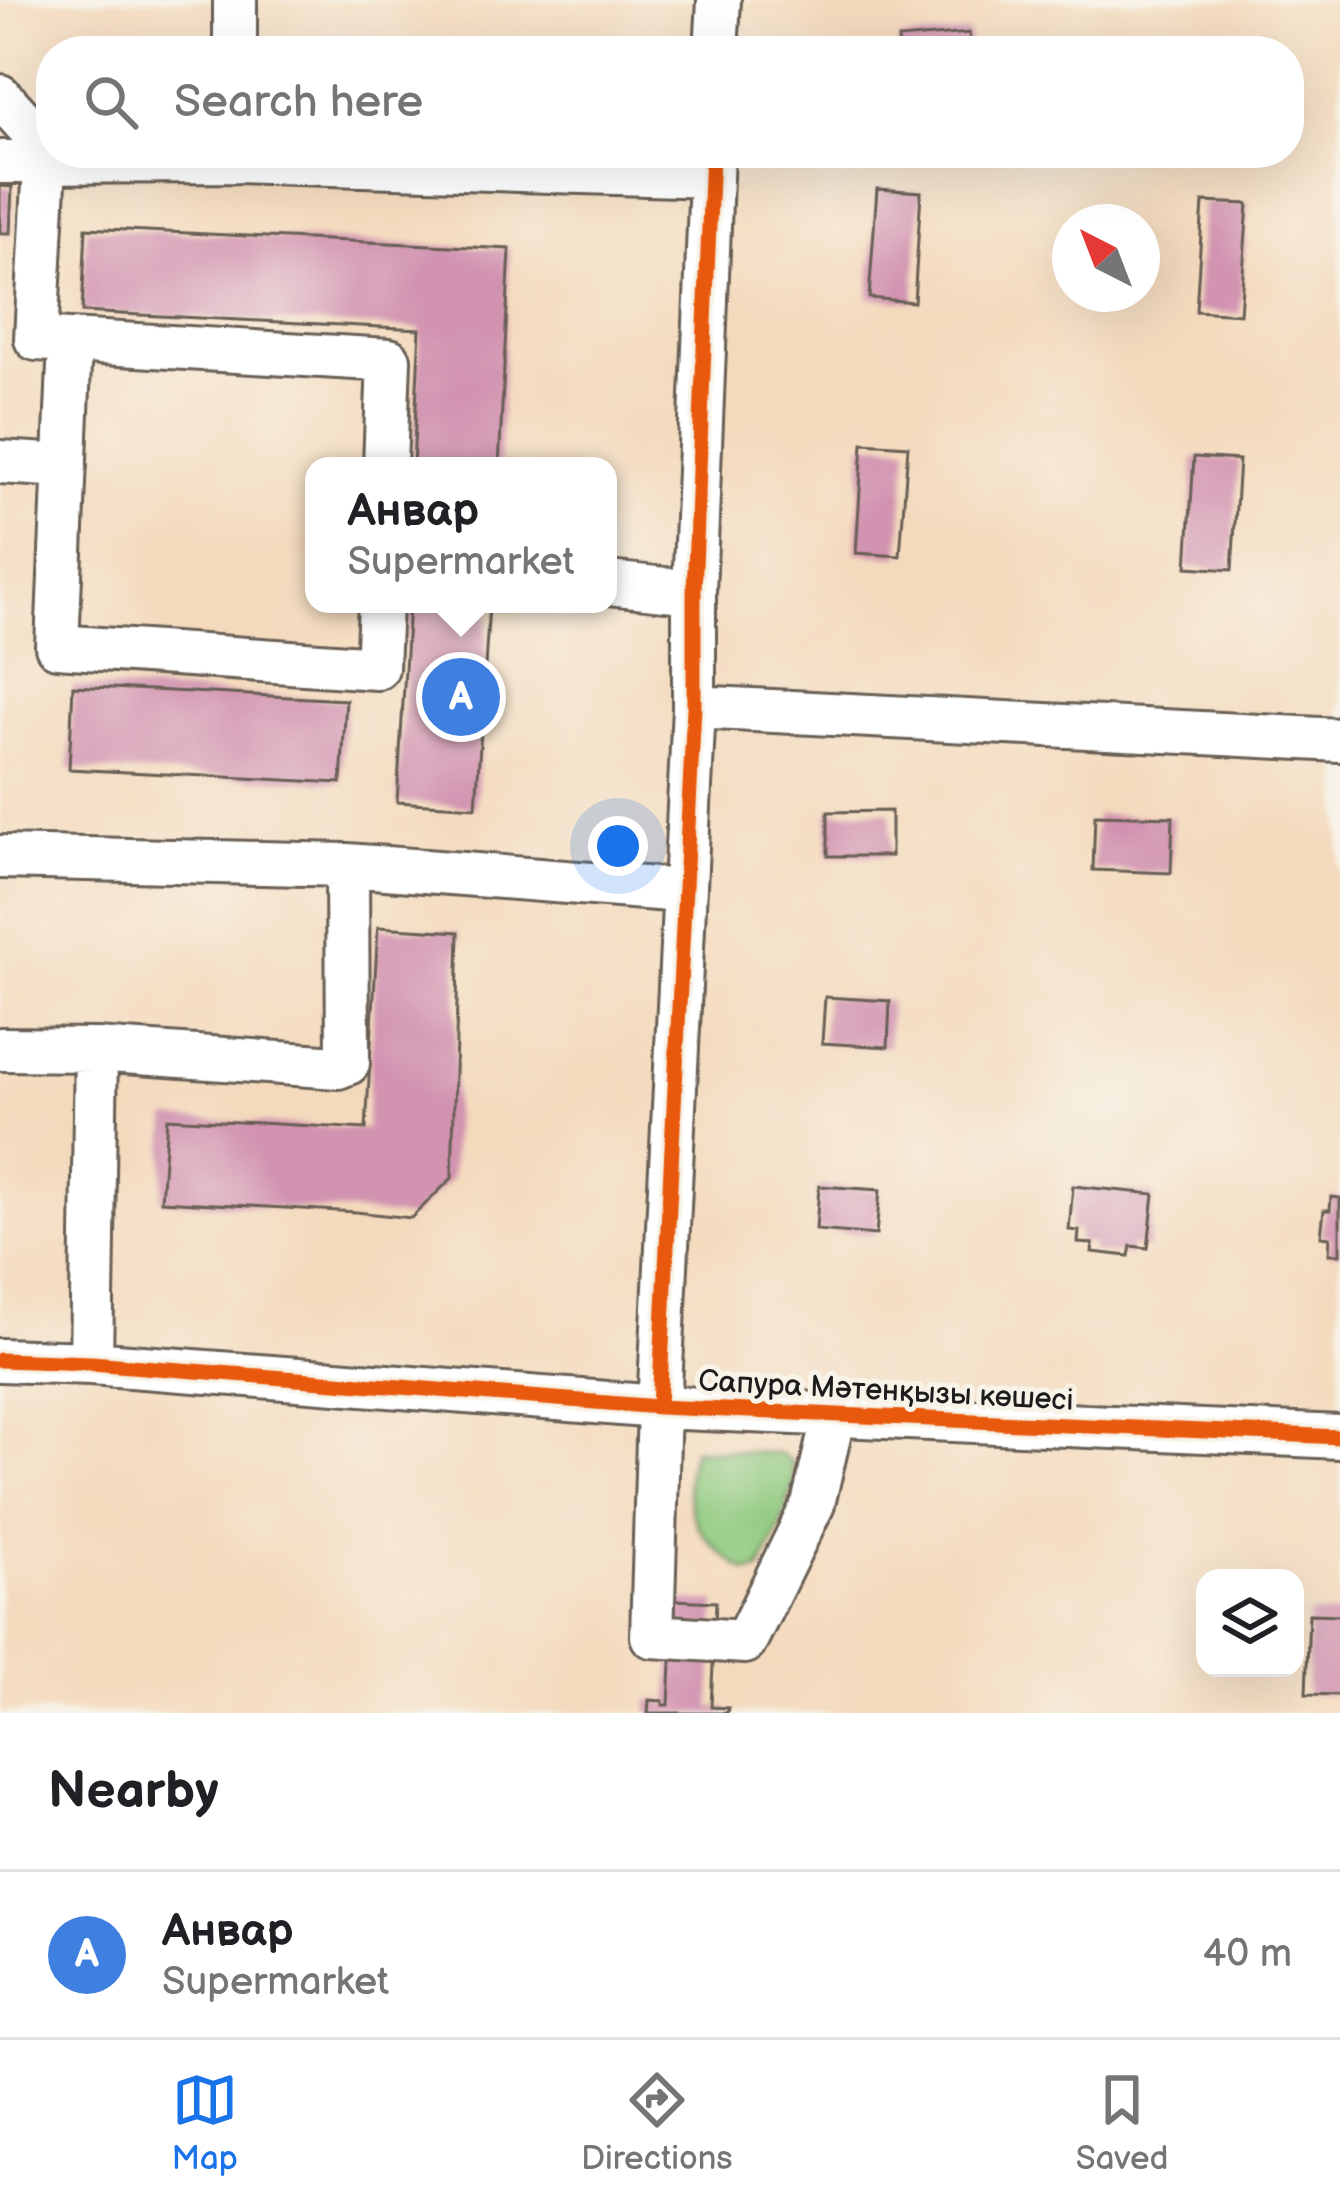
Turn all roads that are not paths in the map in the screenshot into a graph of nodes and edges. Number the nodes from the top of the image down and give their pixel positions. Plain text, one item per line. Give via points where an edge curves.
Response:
1 (235, 0) edge
2 (718, 0) edge
3 (235, 36) edge
4 (717, 36) edge
5 (0, 96) edge
6 (36, 139) edge
7 (36, 159) edge
8 (0, 162) edge
9 (51, 168) edge
10 (712, 168) edge
11 (70, 342) junction
12 (385, 457) edge
13 (0, 462) edge
14 (64, 466) junction
15 (617, 584) edge
16 (694, 592) junction
17 (380, 613) edge
18 (694, 707) junction
19 (1340, 740) edge
20 (0, 857) edge
21 (347, 865) junction
22 (682, 891) junction
23 (0, 1049) edge
24 (96, 1050) junction
25 (0, 1360) edge
26 (91, 1364) junction
27 (658, 1407) junction
28 (834, 1415) junction
29 (1340, 1438) edge

1 - 3 street
2 - 4 street
5 - 6 street
7 - 8 street
9 - 11 street via 36,339
10 - 16 street
11 - 12 street via 389,360
11 - 14 street
13 - 14 street
14 - 17 street via 57,646 377,668
15 - 16 street
16 - 18 street
18 - 19 street
18 - 22 street
20 - 21 street
21 - 22 street
21 - 24 street via 348,1063
22 - 27 street
23 - 24 street
24 - 26 street
25 - 26 street, Сапура Мәтенқызы көшесі
26 - 27 street, Сапура Мәтенқызы көшесі
27 - 28 street, Сапура Мәтенқызы көшесі
27 - 28 street via 652,1636 745,1642 813,1504
28 - 29 street, Сапура Мәтенқызы көшесі

